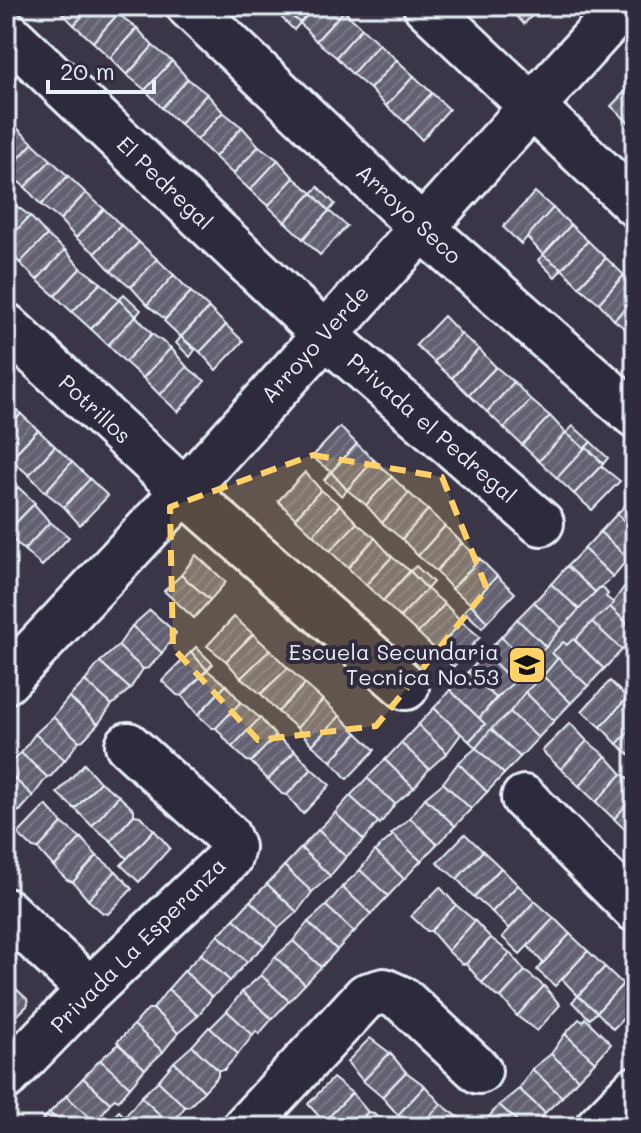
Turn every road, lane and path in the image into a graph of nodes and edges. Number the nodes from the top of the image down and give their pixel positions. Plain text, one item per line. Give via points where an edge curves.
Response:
1 (189, 6) edge
2 (426, 6) edge
3 (623, 6) edge
4 (6, 32) edge
5 (534, 105) junction
6 (635, 204) edge
7 (421, 227) junction
8 (6, 326) edge
9 (323, 333) junction
10 (635, 415) edge
11 (184, 491) junction
12 (541, 523) dead end
13 (15, 652) edge
14 (406, 687) dead end
15 (128, 745) dead end
16 (524, 798) dead end
17 (635, 909) edge
18 (6, 911) edge
19 (90, 990) junction
20 (479, 1071) dead end
21 (6, 1077) edge
22 (635, 1089) edge
23 (245, 1127) edge
24 (598, 1127) edge

1 - 7 street, Arroyo Seco
2 - 5 street
3 - 5 street, Arroyo Verde
4 - 9 street, El Pedregal
5 - 6 street
5 - 7 street, Arroyo Verde
7 - 9 street, Arroyo Verde
7 - 10 street, Arroyo Seco
8 - 11 street, Potrillos
9 - 11 street, Arroyo Verde
9 - 12 street, Privada el Pedregal
11 - 13 street, Arroyo Verde
11 - 14 street, Potrillos
15 - 19 street, Privada La Esperanza via 227,835 232,847 229,858
16 - 17 street
18 - 19 street
19 - 21 street, Privada La Esperanza
20 - 23 street via 402,999 384,991 366,996
22 - 24 street

